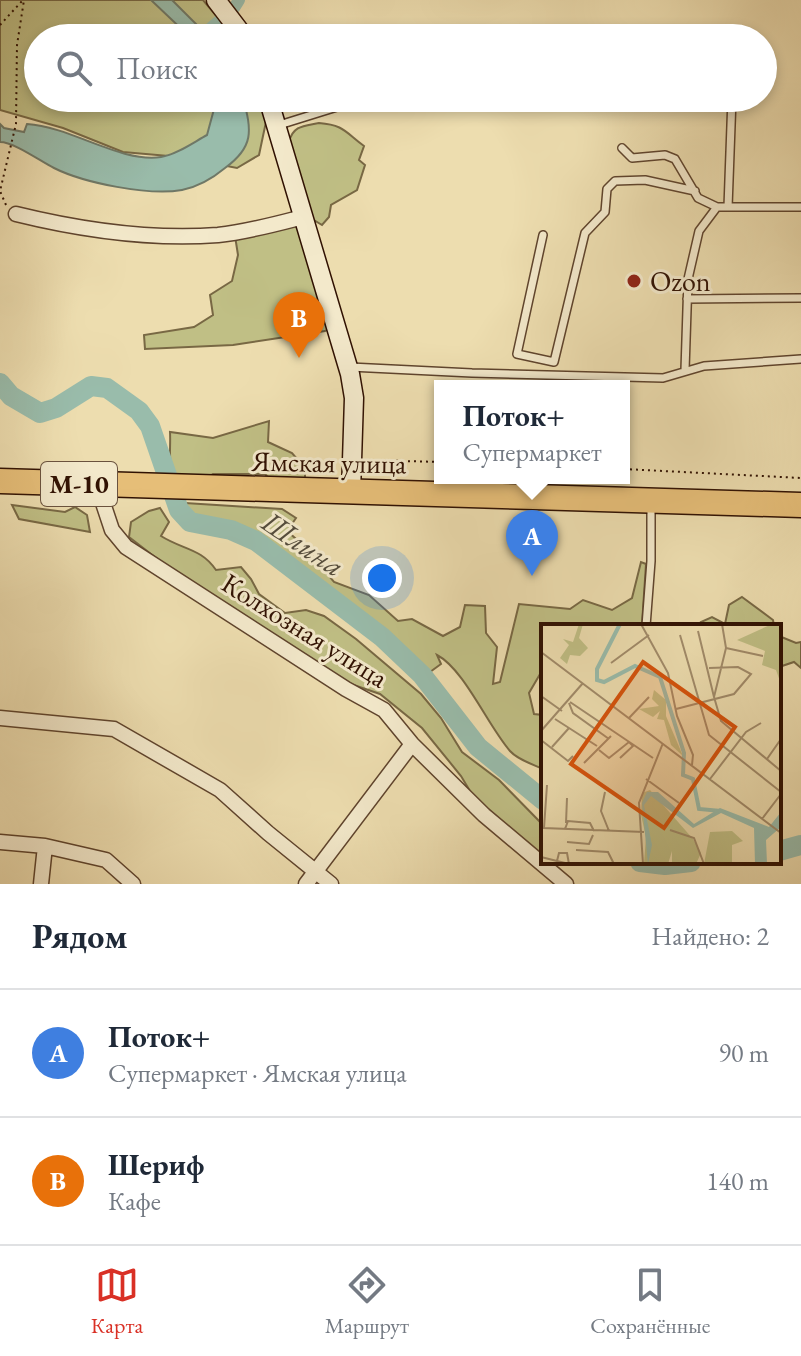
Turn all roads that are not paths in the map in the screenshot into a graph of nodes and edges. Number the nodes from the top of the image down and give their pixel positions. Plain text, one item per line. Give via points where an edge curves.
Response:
1 (216, 0) edge
2 (234, 24) edge
3 (272, 112) edge
4 (321, 112) edge
5 (731, 112) edge
6 (276, 126) junction
7 (622, 148) dead end
8 (695, 191) junction
9 (717, 207) junction
10 (728, 207) junction
11 (801, 207) edge
12 (16, 214) road end
13 (303, 217) junction
14 (543, 235) dead end
15 (801, 298) edge
16 (687, 299) junction
17 (517, 354) junction
18 (801, 359) edge
19 (348, 367) junction
20 (685, 370) junction
21 (512, 374) junction
22 (0, 481) edge
23 (97, 485) junction
24 (351, 492) junction
25 (651, 501) junction
26 (801, 505) edge
27 (646, 624) edge
28 (0, 718) edge
29 (412, 744) junction
30 (0, 842) edge
31 (45, 846) junction
32 (541, 863) edge
33 (542, 864) edge
34 (316, 871) junction
35 (41, 884) edge
36 (133, 884) edge
37 (306, 884) edge
38 (331, 884) edge
39 (566, 884) edge

1 - 2 street
3 - 6 street
4 - 6 lane
5 - 10 lane
6 - 13 street
7 - 8 lane via 632,158 675,159
8 - 9 lane
8 - 17 lane via 645,180 615,181 607,189 605,212 585,233 554,362
9 - 10 lane
9 - 16 lane via 699,231
10 - 11 lane
12 - 13 street via 109,231 178,236 220,234
13 - 19 street
14 - 17 lane
15 - 16 lane
16 - 20 lane
17 - 21 lane
18 - 20 lane
19 - 21 lane
19 - 24 street via 354,398
20 - 21 lane via 663,378
22 - 23 highway, М-10
23 - 24 highway, Ямская улица / М-10
23 - 29 street, Колхозная улица via 112,530 126,547 384,710
24 - 25 highway, Ямская улица / М-10
25 - 26 highway, Ямская улица / М-10
25 - 27 lane
28 - 34 street via 114,729 220,790
29 - 32 street, Колхозная улица
29 - 34 street
30 - 31 street
31 - 35 street
31 - 36 street via 106,860
33 - 39 street, Колхозная улица
34 - 37 street
34 - 38 street

